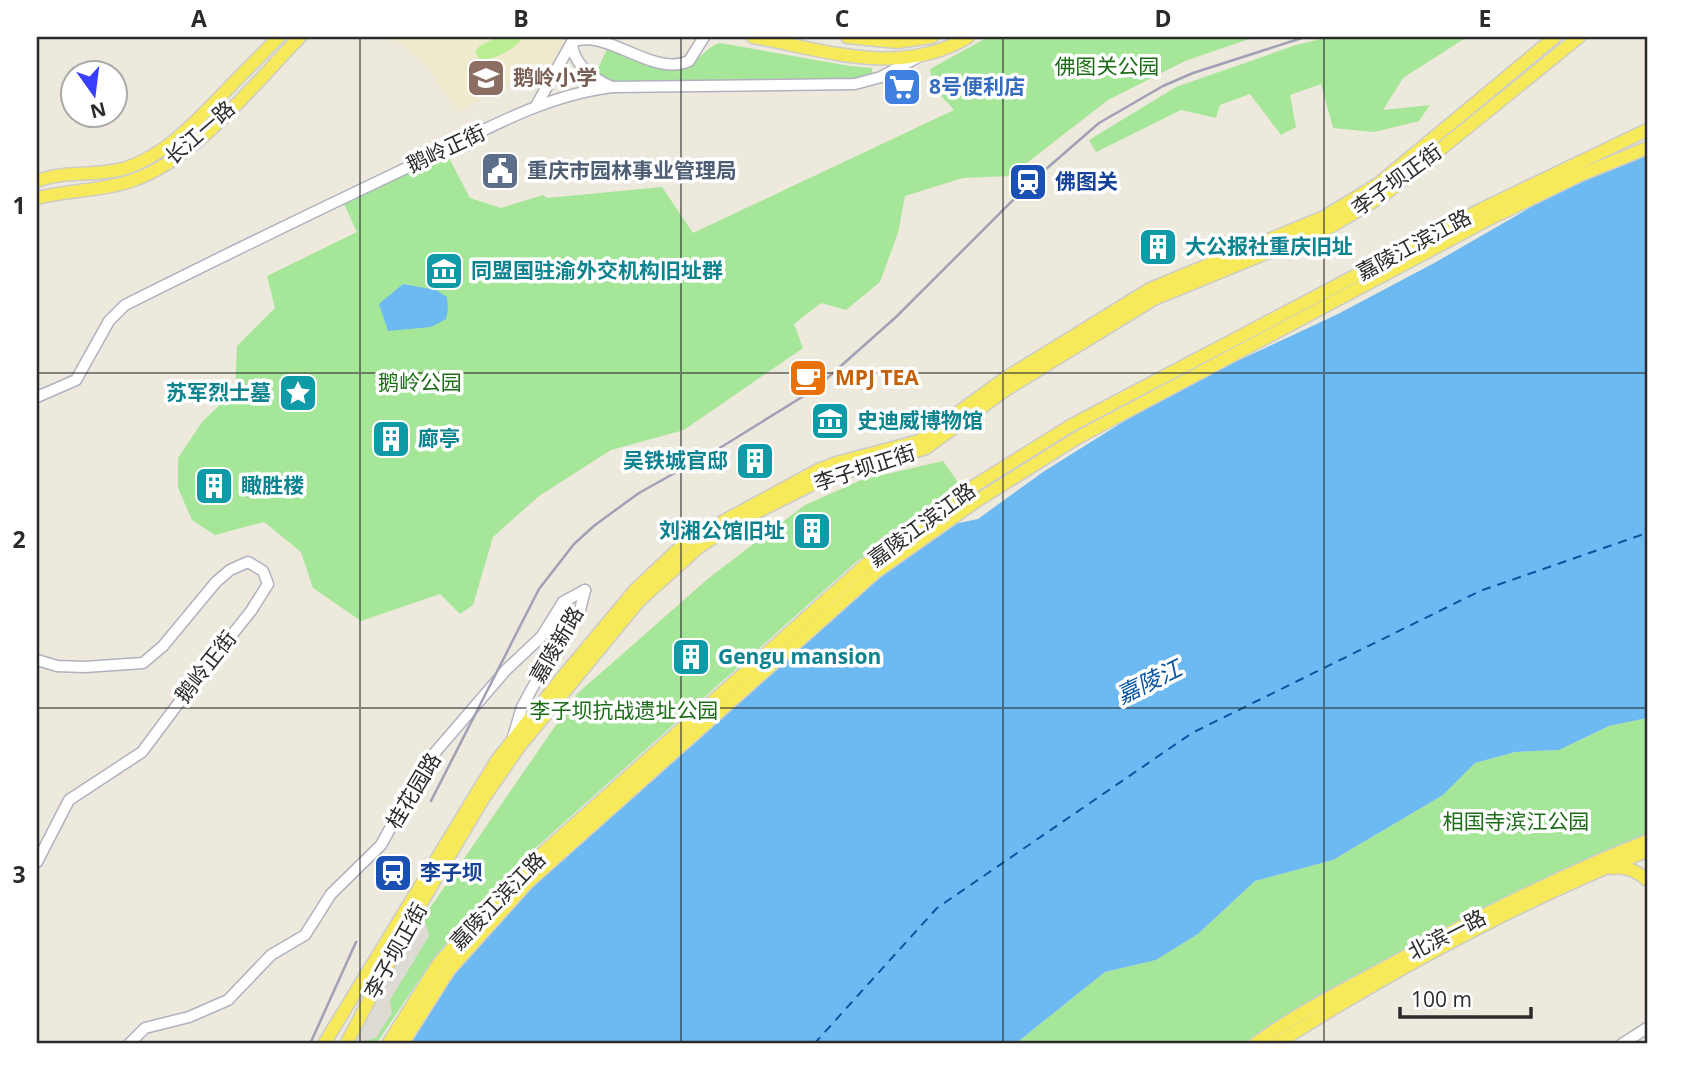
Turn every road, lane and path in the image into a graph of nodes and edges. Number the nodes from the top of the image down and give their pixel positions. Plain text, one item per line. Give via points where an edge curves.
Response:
1 (279, 37) edge
2 (300, 37) edge
3 (704, 37) edge
4 (753, 37) edge
5 (846, 37) edge
6 (931, 37) edge
7 (968, 37) edge
8 (1555, 37) edge
9 (1579, 37) edge
10 (572, 42) junction
11 (918, 57) junction
12 (613, 87) junction
13 (536, 106) junction
14 (1647, 130) edge
15 (1647, 148) edge
16 (1578, 169) junction
17 (37, 181) edge
18 (37, 198) edge
19 (1327, 222) junction
20 (1135, 304) junction
21 (37, 397) edge
22 (585, 590) joint
23 (37, 660) edge
24 (512, 739) junction
25 (1647, 841) edge
26 (1647, 851) edge
27 (37, 862) edge
28 (1602, 869) junction
29 (1647, 880) edge
30 (1647, 1028) edge
31 (130, 1044) edge
32 (324, 1044) edge
33 (346, 1044) edge
34 (388, 1044) edge
35 (402, 1044) edge
36 (1255, 1044) edge
37 (1276, 1044) edge
38 (1622, 1044) edge

1 - 17 main road, 长江一路 via 184,134 156,155 108,172
2 - 18 main road, 长江一路 via 200,140 163,167 120,184
3 - 10 street via 689,61 672,66 595,41
4 - 11 main road via 862,57
5 - 6 main road via 897,43
7 - 11 main road
8 - 19 main road, 李子坝正街
9 - 19 main road, 李子坝正街 via 1384,195
10 - 12 street via 576,58 593,77
10 - 13 street
11 - 12 street, 鹅岭正街 via 881,77 855,84
12 - 13 street, 鹅岭正街
13 - 21 street, 鹅岭正街 via 125,305 108,321 76,380
14 - 16 main road
15 - 16 main road
16 - 34 main road, 嘉陵江滨江路 via 1482,209 1070,426 966,491 871,560 519,875 439,963
16 - 35 main road, 嘉陵江滨江路 via 1077,438 877,571 527,883 449,970
19 - 20 main road, 李子坝正街
20 - 24 main road, 李子坝正街 via 1004,379 919,441 818,470 687,541 635,590
20 - 33 main road, 李子坝正街 via 926,448 839,473 739,521 699,547 639,601 519,747 483,799 413,917
22 - 24 street, 嘉陵新路 via 579,614 522,707
22 - 31 street, 桂花园路 via 563,602 542,636 506,670 426,763 382,845 331,894 305,935 271,955 228,1000 189,1017 145,1028
23 - 27 street, 鹅岭正街 via 84,667 143,663 230,570 248,562 263,571 268,584 142,752 69,800
24 - 32 main road, 李子坝正街
25 - 36 main road, 北滨一路 via 1453,930
26 - 28 main road, 北滨一路
28 - 29 main road via 1621,867
28 - 37 main road, 北滨一路 via 1458,939
30 - 38 street

